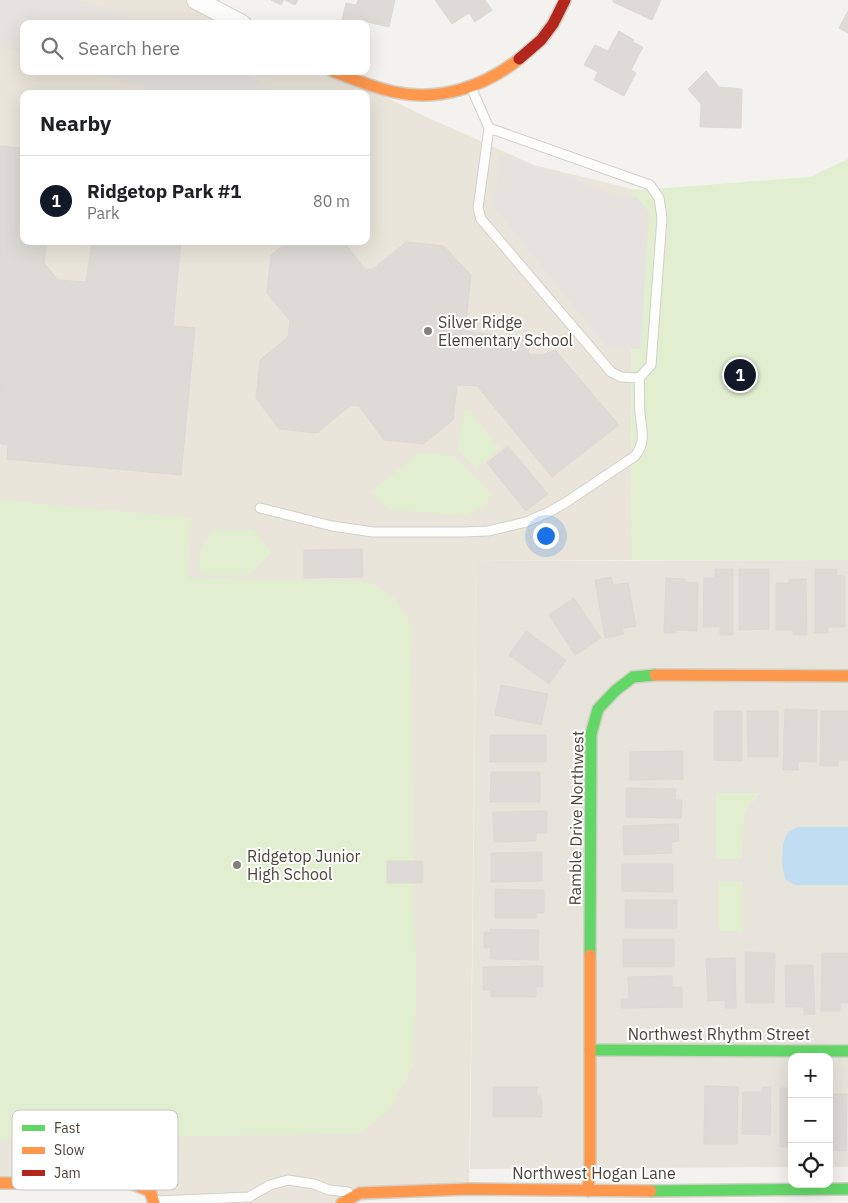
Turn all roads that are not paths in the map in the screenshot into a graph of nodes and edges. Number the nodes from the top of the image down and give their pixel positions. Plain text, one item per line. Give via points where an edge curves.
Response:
1 (565, 0) edge
2 (201, 1) edge
3 (235, 20) edge
4 (340, 75) edge
5 (471, 86) junction
6 (489, 128) junction
7 (639, 378) junction
8 (260, 508) dead end
9 (848, 676) edge
10 (590, 1050) junction
11 (848, 1051) edge
12 (848, 1189) edge
13 (148, 1190) edge
14 (588, 1191) junction
15 (360, 1193) junction
16 (153, 1202) edge
17 (342, 1203) edge

1 - 5 street via 553,23 535,45 504,71
2 - 3 street
4 - 5 street via 357,84 415,95 439,95
5 - 6 lane
6 - 7 lane via 478,208 480,219 611,372 622,377
6 - 7 lane via 650,185 659,198 662,218 651,365
7 - 8 lane via 643,439 635,456 565,504 526,522 488,531 373,532 332,526
9 - 10 street, Ramble Drive Northwest via 633,677 598,709 591,734
10 - 11 street, Northwest Rhythm Street
10 - 14 street, Ramble Drive Northwest
12 - 14 street, Northwest Hogan Lane via 634,1194
13 - 16 street
14 - 15 street, Northwest Hogan Lane via 470,1189
15 - 16 lane via 329,1190 288,1180 270,1185 249,1197
15 - 17 street, Northwest Hogan Lane

